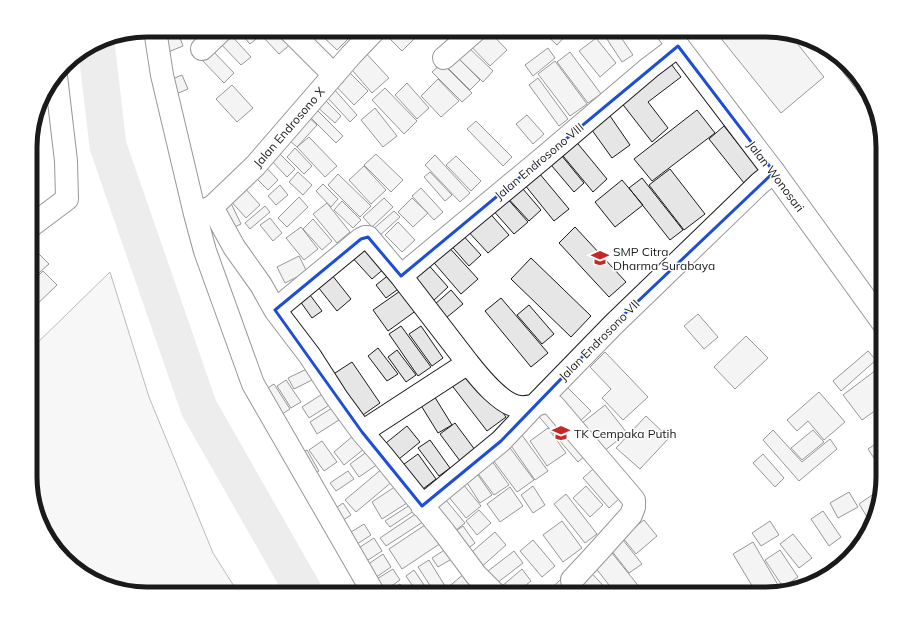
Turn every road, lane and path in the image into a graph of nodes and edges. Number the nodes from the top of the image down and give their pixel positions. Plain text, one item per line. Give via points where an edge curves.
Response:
1 (156, 37) edge
2 (215, 37) edge
3 (296, 37) edge
4 (369, 37) edge
5 (468, 37) edge
6 (675, 37) edge
7 (202, 49) dead end
8 (444, 58) dead end
9 (334, 75) junction
10 (57, 84) edge
11 (774, 172) junction
12 (203, 211) junction
13 (37, 222) edge
14 (401, 276) junction
15 (275, 310) junction
16 (876, 313) edge
17 (468, 364) junction
18 (535, 405) junction
19 (362, 432) junction
20 (422, 506) junction
21 (572, 580) dead end
22 (370, 587) edge
23 (488, 587) edge

1 - 12 street via 162,75
2 - 7 street
3 - 9 street
4 - 9 street, Jalan Endrosono X
5 - 8 street
6 - 11 street, Jalan Wonosari
6 - 14 street, Jalan Endrosono VIII via 649,68
9 - 12 street, Jalan Endrosono X via 255,166
10 - 13 street via 66,161 67,199
11 - 16 street, Jalan Wonosari
11 - 18 street, Jalan Endrosono VII via 620,319
12 - 15 street via 234,247
12 - 22 street via 205,251 253,384
14 - 15 street via 368,237 365,237
14 - 17 street
15 - 19 street
17 - 18 street via 484,383 509,405 521,408
17 - 19 street
18 - 20 street, Jalan Endrosono VII via 501,441
18 - 21 street via 548,401 554,406 634,500 631,515
19 - 20 street
20 - 23 street

